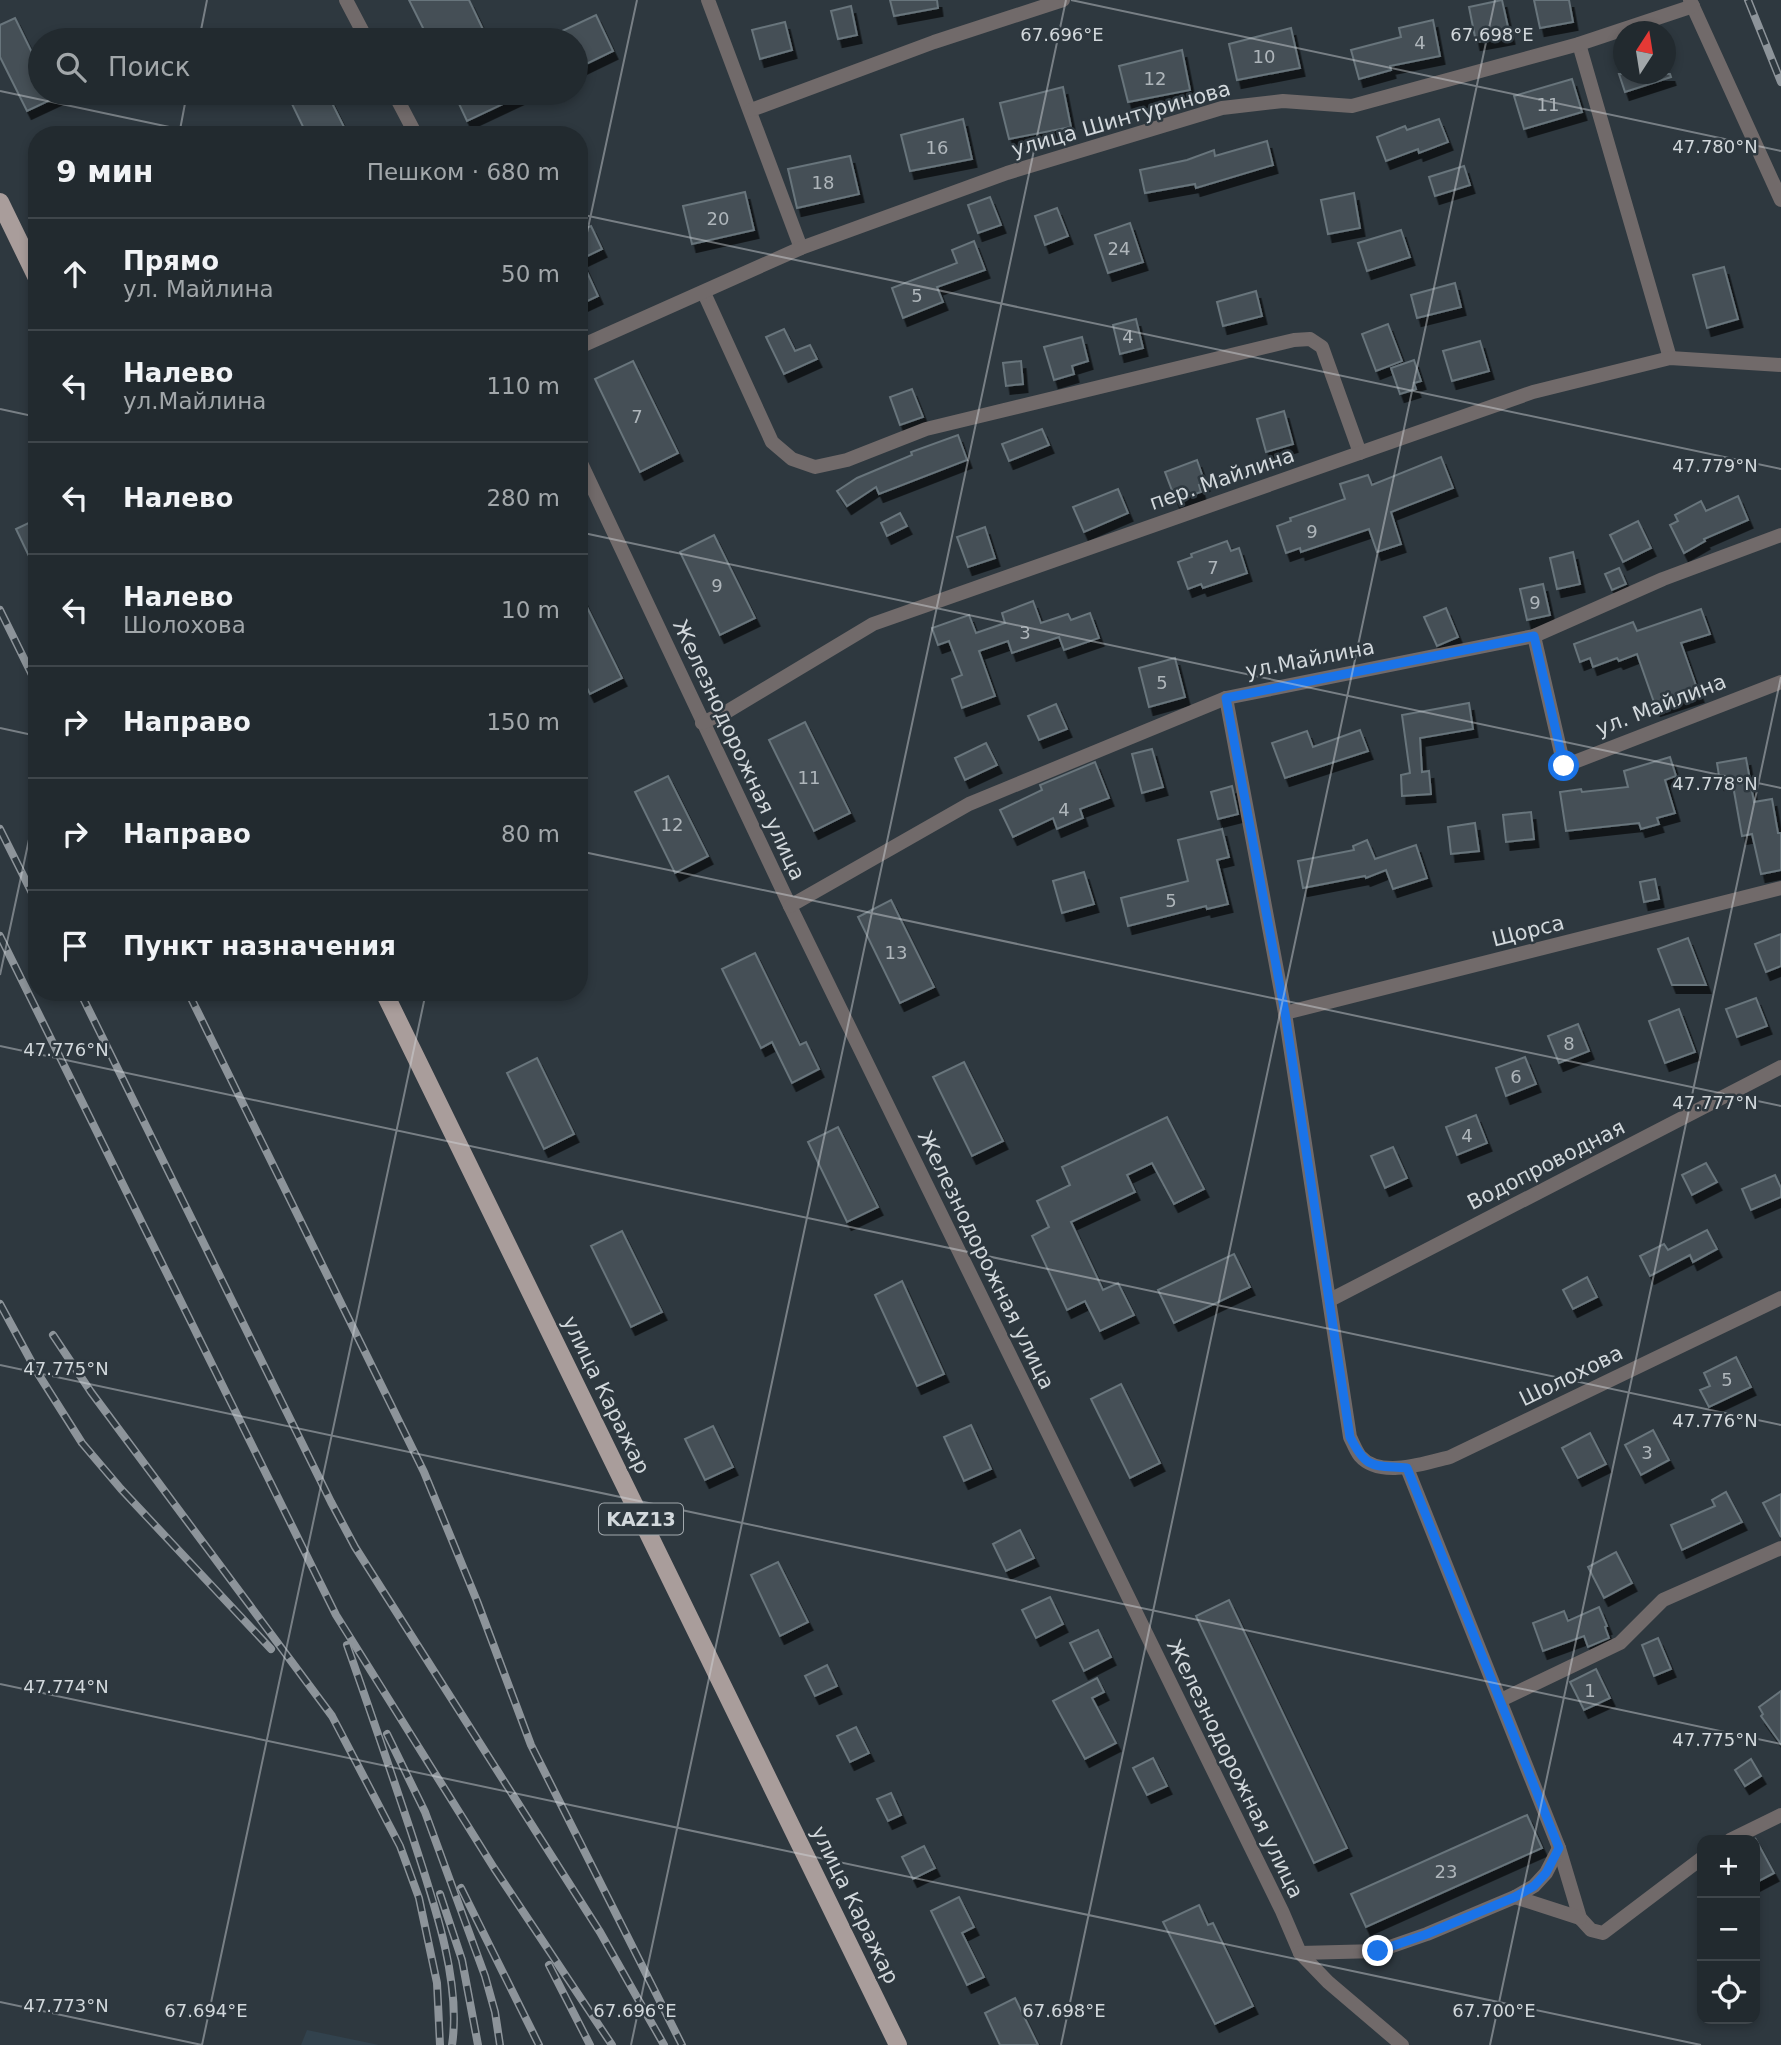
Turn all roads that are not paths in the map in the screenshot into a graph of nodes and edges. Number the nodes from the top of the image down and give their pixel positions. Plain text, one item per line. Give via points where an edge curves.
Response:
1 (346, 0) edge
2 (708, 0) edge
3 (1063, 0) edge
4 (1691, 3) edge
5 (361, 28) edge
6 (1578, 44) junction
7 (400, 105) edge
8 (751, 110) junction
9 (411, 126) edge
10 (1781, 200) edge
11 (0, 202) edge
12 (801, 248) junction
13 (28, 260) edge
14 (704, 293) junction
15 (588, 343) edge
16 (1670, 358) junction
17 (1781, 365) edge
18 (1360, 453) junction
19 (588, 478) edge
20 (1781, 535) edge
21 (1534, 636) junction
22 (1781, 682) edge
23 (1226, 698) junction
24 (702, 723) junction
25 (1781, 888) edge
26 (790, 906) junction
27 (388, 1001) edge
28 (1285, 1013) junction
29 (1781, 1067) edge
30 (1781, 1298) edge
31 (1330, 1300) junction
32 (1407, 1468) junction
33 (1781, 1548) edge
34 (1500, 1700) junction
35 (1781, 1815) edge
36 (1740, 1835) edge
37 (1559, 1848) junction
38 (1697, 1862) edge
39 (1515, 1897) junction
40 (1580, 1918) junction
41 (1300, 1953) junction
42 (898, 2045) edge
43 (1402, 2045) edge

1 - 5 street
2 - 8 street
3 - 8 street via 934,41
4 - 6 street, улица Шинтуринова
4 - 10 street
6 - 12 street, улица Шинтуринова via 1352,106 1283,101 1222,108 1007,173
6 - 16 street
7 - 9 street
8 - 12 street
11 - 13 main road
12 - 14 street, улица Шинтуринова
14 - 15 street, улица Шинтуринова
14 - 18 street via 772,442 792,459 815,467 847,460 926,429 1310,339 1322,347
16 - 17 street, пер. Майлина
16 - 18 street, пер. Майлина via 1533,391
18 - 24 street, пер. Майлина via 873,624
19 - 24 street, Железнодорожная улица
20 - 21 street, ул.Майлина via 1663,579
21 - 22 street, ул. Майлина via 1564,766
21 - 23 street, ул.Майлина
23 - 26 street, ул.Майлина via 969,804
23 - 28 street
24 - 26 street, Железнодорожная улица
25 - 28 street, Щорса
26 - 41 street, Железнодорожная улица
27 - 42 main road, улица Каражар / KAZ13
28 - 31 street
29 - 31 street, Водопроводная
30 - 32 street, Шолохова via 1450,1457
31 - 32 street, Шолохова via 1350,1437 1360,1456 1372,1465
32 - 34 street
33 - 34 street via 1663,1600 1620,1643
34 - 37 street
35 - 36 street
37 - 39 street via 1546,1873
37 - 40 street
38 - 40 street via 1603,1933 1591,1930
39 - 40 street
39 - 41 street via 1378,1951
41 - 43 street, Железнодорожная улица

